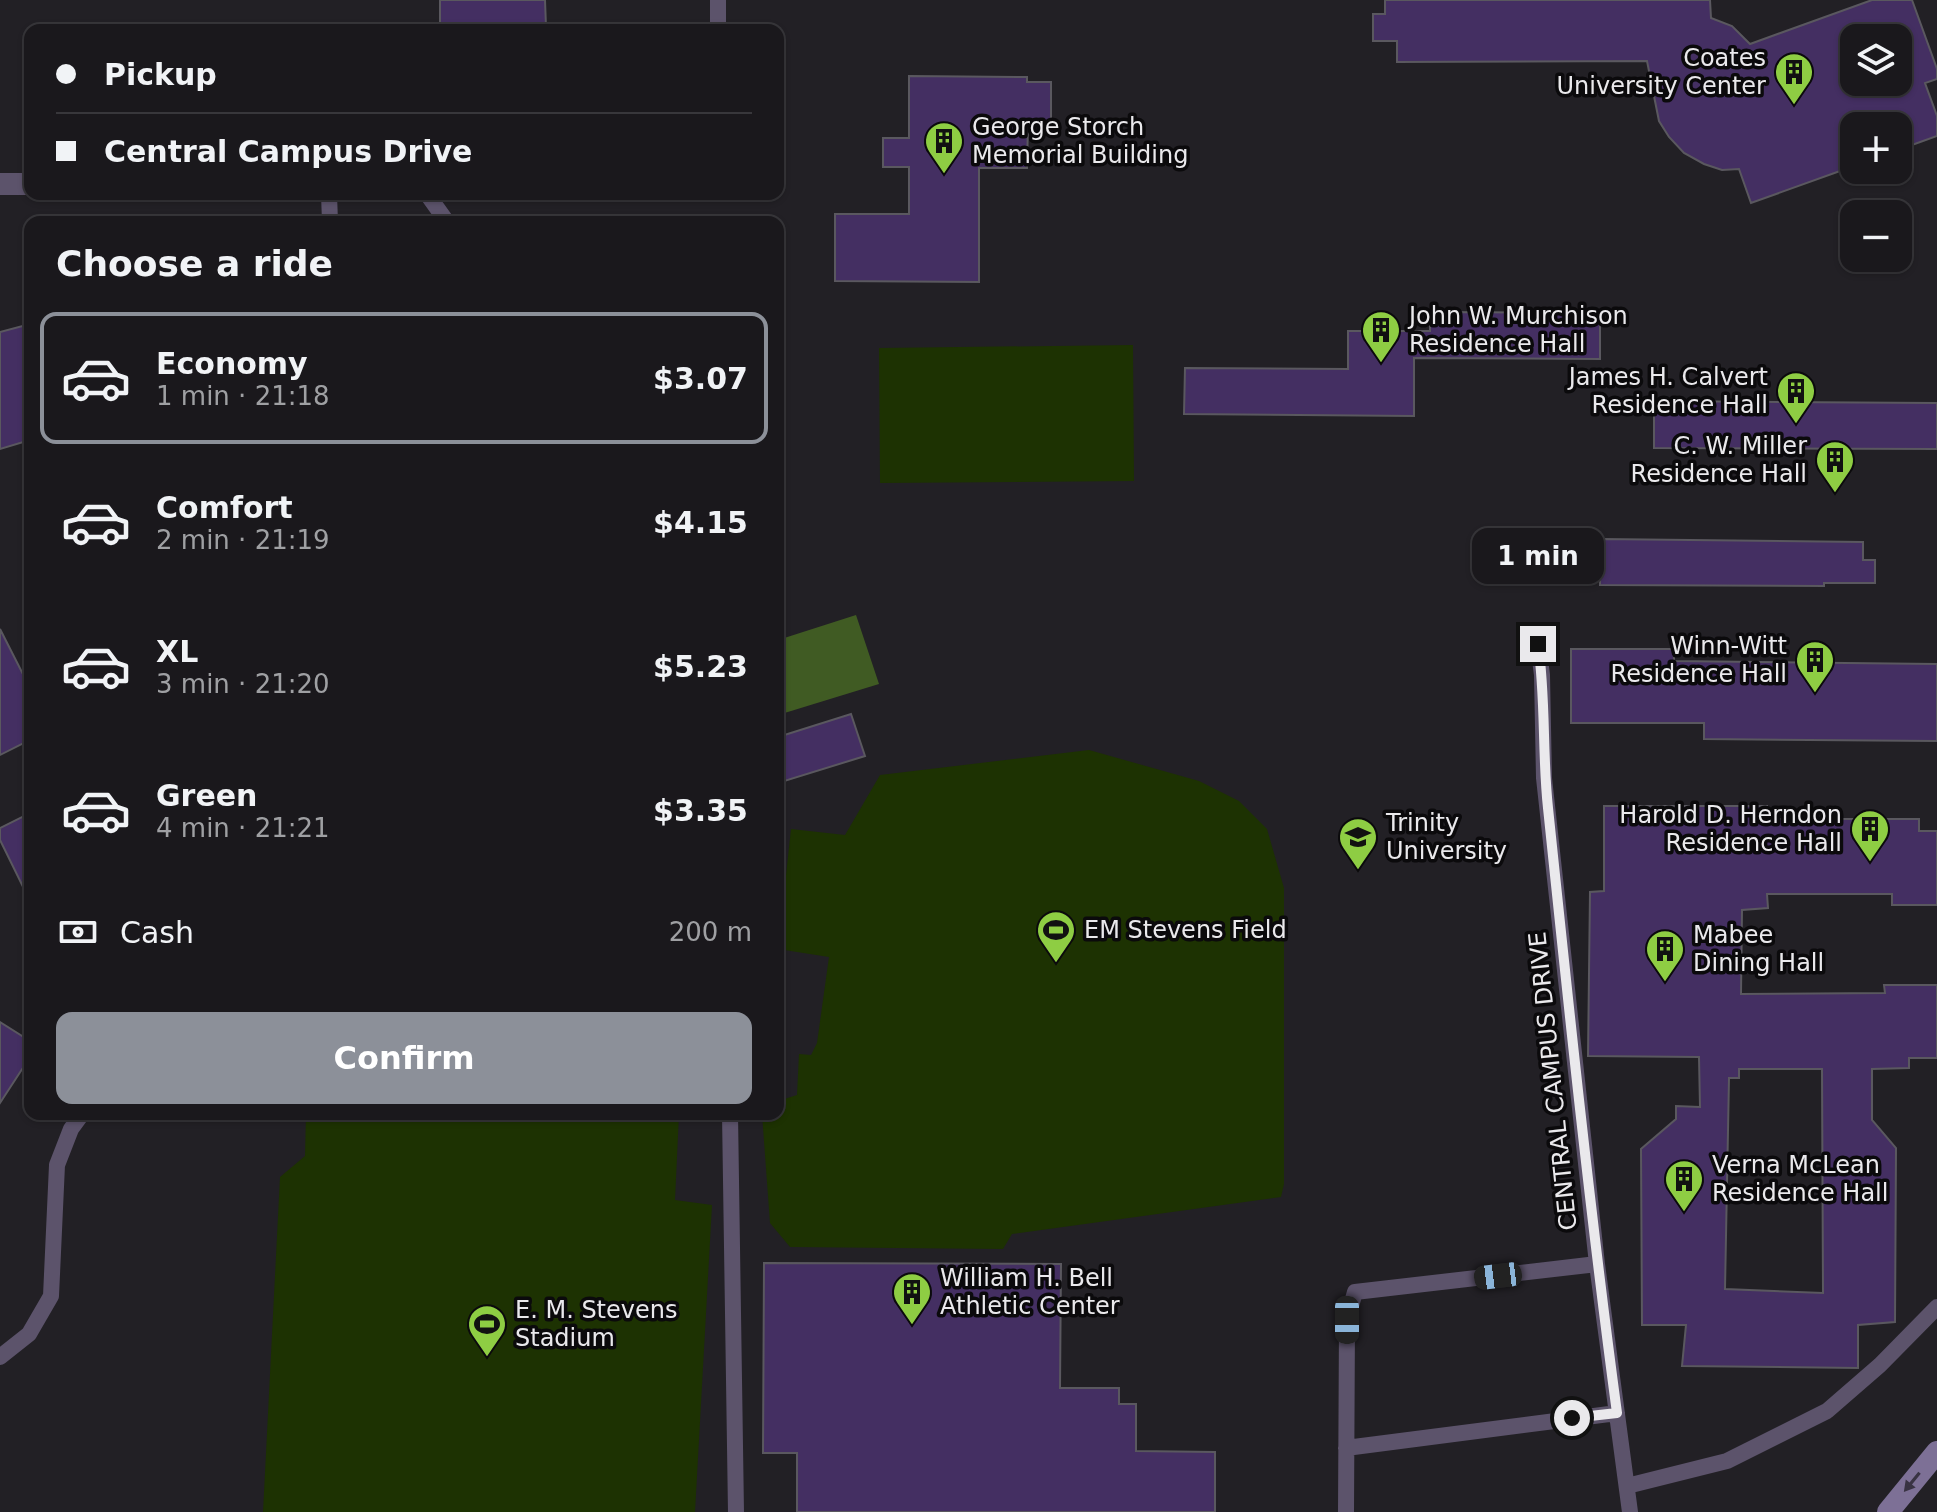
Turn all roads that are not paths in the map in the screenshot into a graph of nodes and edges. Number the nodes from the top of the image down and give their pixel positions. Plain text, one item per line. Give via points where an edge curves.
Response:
1 (718, 0) edge
2 (718, 24) edge
3 (0, 184) edge
4 (24, 184) edge
5 (1538, 644) dead end
6 (78, 1120) edge
7 (730, 1120) edge
8 (1597, 1264) junction
9 (1937, 1307) edge
10 (0, 1357) edge
11 (1617, 1413) junction
12 (1346, 1448) junction
13 (1937, 1452) edge
14 (1627, 1486) junction
15 (736, 1512) edge
16 (1346, 1512) edge
17 (1630, 1512) edge
18 (1888, 1512) edge

1 - 2 lane
3 - 4 street
5 - 8 lane, CENTRAL CAMPUS DRIVE via 1544,778
6 - 10 lane via 57,1165 51,1296 29,1334
7 - 15 lane
8 - 11 lane, CENTRAL CAMPUS DRIVE
8 - 12 lane via 1355,1292 1347,1320
9 - 14 lane via 1827,1411 1727,1461
11 - 12 lane
11 - 14 lane, CENTRAL CAMPUS DRIVE
12 - 16 lane
13 -> 18 main road
14 - 17 lane, CENTRAL CAMPUS DRIVE

